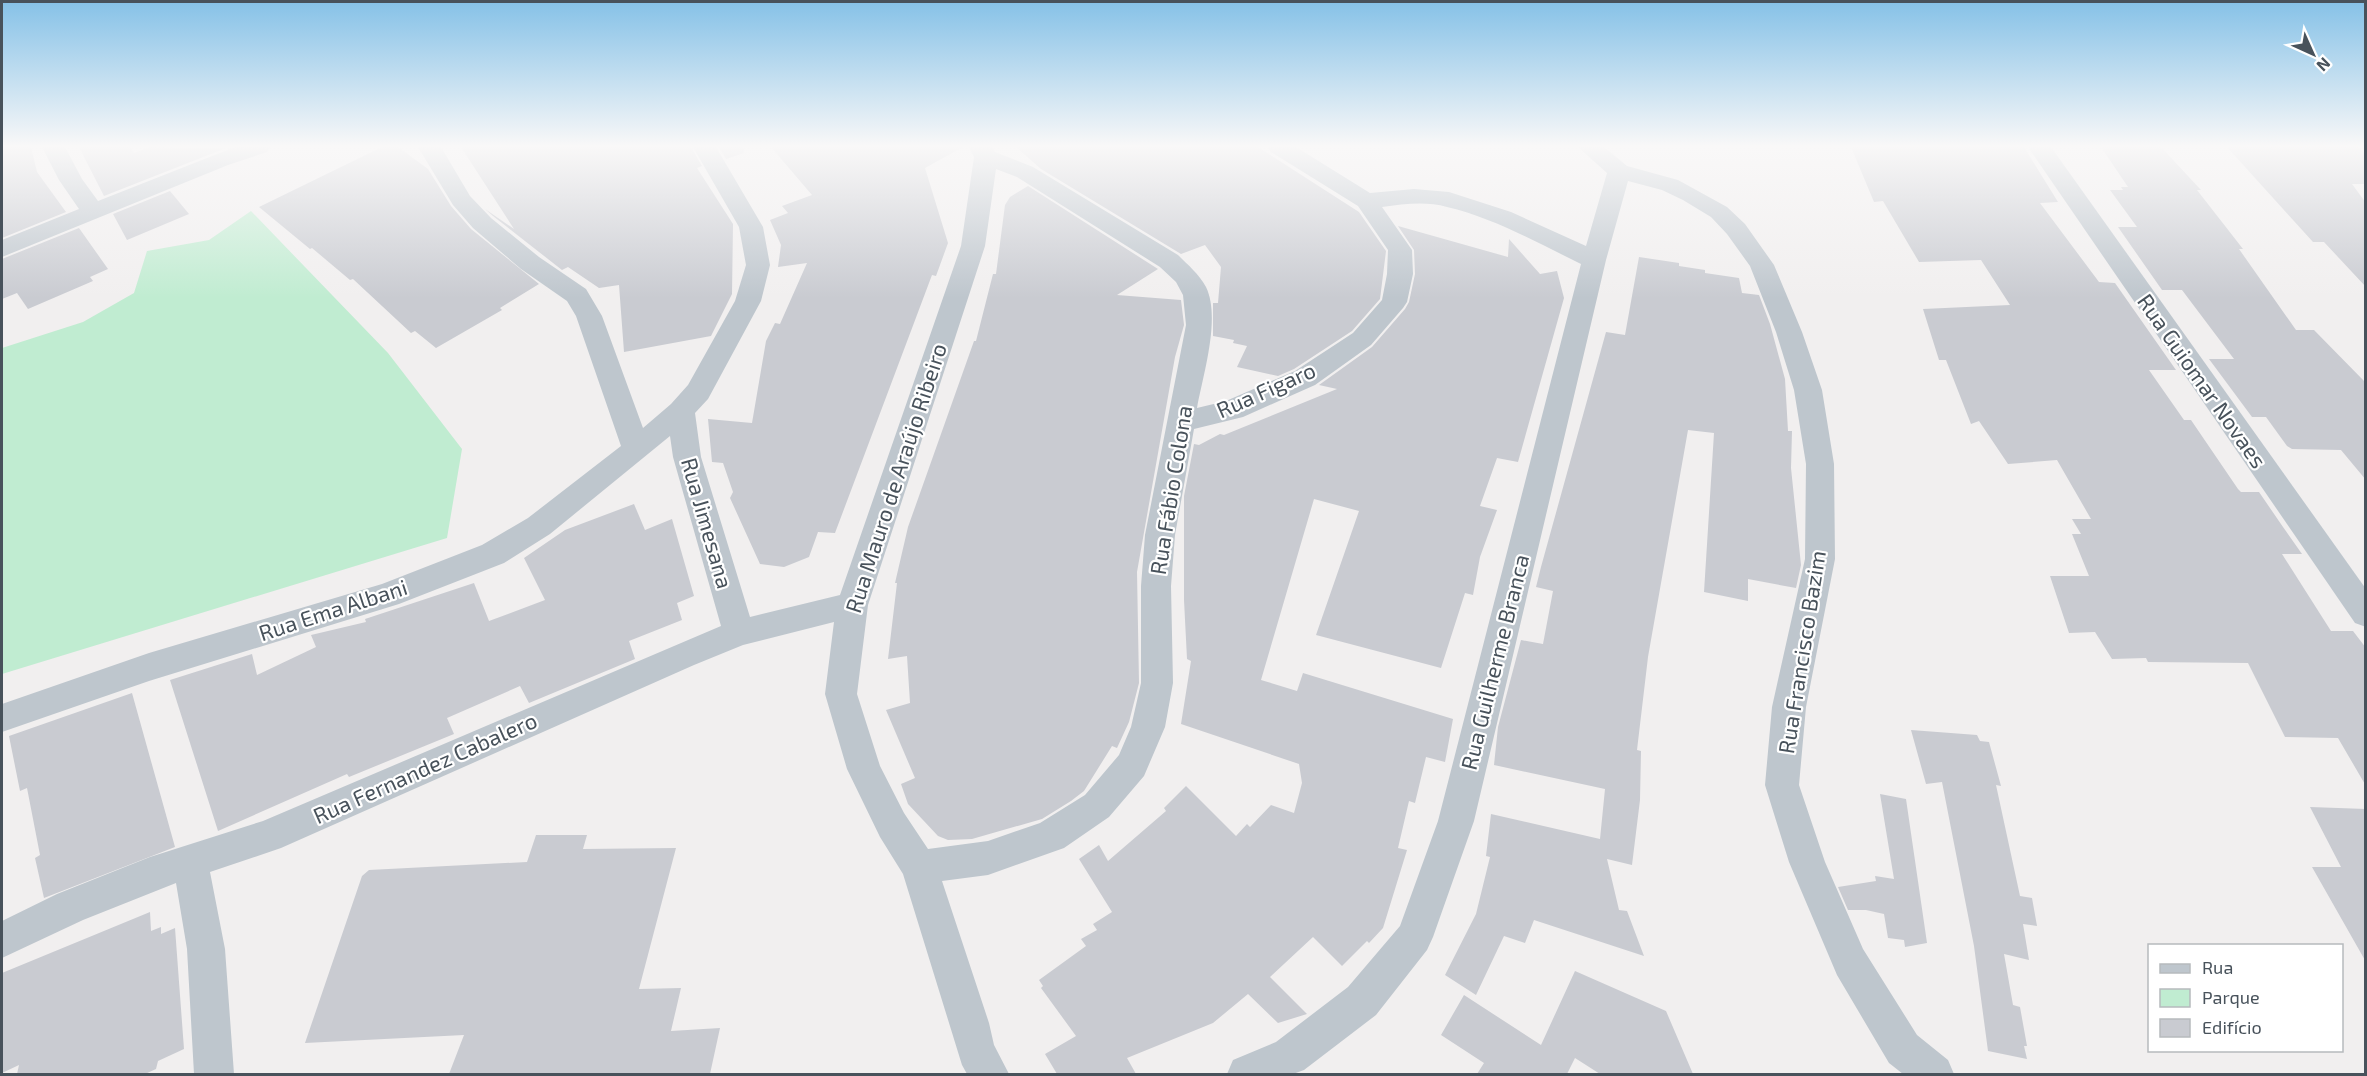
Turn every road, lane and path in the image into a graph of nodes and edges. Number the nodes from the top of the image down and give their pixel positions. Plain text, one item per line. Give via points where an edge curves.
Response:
1 (83, 197) edge
2 (127, 197) edge
3 (459, 197) edge
4 (734, 197) edge
5 (978, 197) edge
6 (1066, 197) edge
7 (1360, 197) edge
8 (1402, 197) edge
9 (1428, 197) edge
10 (1612, 197) edge
11 (1695, 197) edge
12 (2074, 197) edge
13 (1366, 201) junction
14 (93, 211) junction
15 (2, 249) edge
16 (1594, 260) junction
17 (681, 411) junction
18 (1182, 422) junction
19 (636, 449) junction
20 (852, 605) junction
21 (2366, 614) edge
22 (739, 633) junction
23 (2, 718) edge
24 (190, 863) junction
25 (919, 867) junction
26 (2, 940) edge
27 (976, 1067) edge
28 (214, 1074) edge
29 (1247, 1074) edge
30 (1934, 1074) edge

1 - 14 street
2 - 14 street
3 - 19 street via 482,224 577,295 589,316
4 - 17 street, Rua Ema Albani via 751,227 758,265 748,301 711,371
5 - 20 street, Rua Mauro de Araújo Ribeiro via 973,246
6 - 18 street, Rua Fábio Colona via 1169,261 1198,293 1199,325
7 - 13 street
8 - 13 street
9 - 16 street via 1449,199 1494,214
10 - 16 street, Rua Guilherme Branca
11 - 30 street, Rua Francisco Bazim via 1719,212 1736,229 1762,265 1808,390 1820,464 1820,559 1789,707 1782,785 1808,862 1850,962 1903,1049
12 - 21 street, Rua Guiomar Novaes
13 - 18 street, Rua Figaro via 1400,250 1394,302 1362,339 1305,378 1233,410
14 - 15 street
16 - 29 street, Rua Guilherme Branca via 1456,821 1414,938 1362,1001 1290,1056
17 - 19 street, Rua Ema Albani
17 - 22 street, Rua Jimesana via 687,457
18 - 25 street, Rua Fábio Colona via 1160,535 1157,683 1148,727 1132,765 1097,806 1051,836 988,858
19 - 23 street, Rua Ema Albani via 539,526 493,554 388,595 149,667
20 - 22 street, Rua Fernandez Cabalero
20 - 25 street, Rua Mauro de Araújo Ribeiro via 841,694 864,769
22 - 24 street, Rua Fernandez Cabalero via 268,836
24 - 26 street, Rua Fernandez Cabalero via 150,874
24 - 28 street via 206,950
25 - 27 street, Rua Mauro de Araújo Ribeiro via 970,1023

